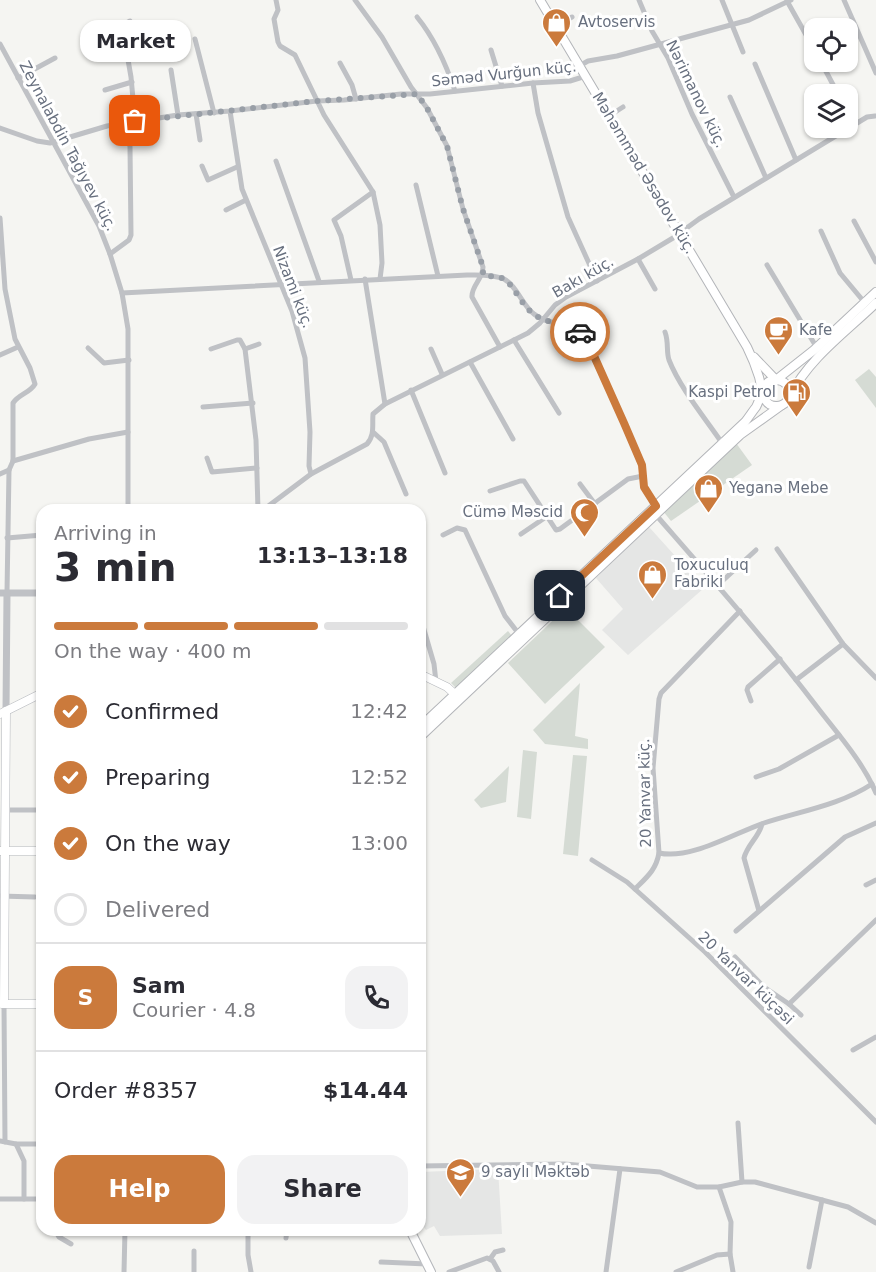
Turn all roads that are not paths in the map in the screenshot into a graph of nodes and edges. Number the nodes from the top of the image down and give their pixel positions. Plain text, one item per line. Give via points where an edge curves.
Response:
1 (276, 0) edge
2 (354, 0) edge
3 (540, 0) edge
4 (639, 0) edge
5 (722, 0) edge
6 (844, 0) edge
7 (789, 1) edge
8 (417, 17) dead end
9 (572, 17) dead end
10 (130, 21) dead end
11 (733, 24) junction
12 (556, 26) junction
13 (804, 30) edge
14 (195, 39) dead end
15 (660, 43) junction
16 (0, 44) edge
17 (491, 50) dead end
18 (743, 52) dead end
19 (55, 58) dead end
20 (340, 63) dead end
21 (754, 64) dead end
22 (579, 66) junction
23 (171, 70) dead end
24 (876, 74) edge
25 (586, 76) junction
26 (18, 78) junction
27 (132, 82) junction
28 (533, 83) junction
29 (502, 86) junction
30 (105, 90) dead end
31 (455, 91) junction
32 (417, 94) junction
33 (730, 97) dead end
34 (356, 99) junction
35 (317, 101) junction
36 (623, 107) dead end
37 (230, 111) junction
38 (214, 113) junction
39 (196, 114) junction
40 (178, 115) junction
41 (609, 116) junction
42 (876, 116) edge
43 (135, 121) junction
44 (127, 122) junction
45 (858, 123) edge
46 (0, 128) edge
47 (833, 138) edge
48 (200, 140) dead end
49 (54, 142) junction
50 (796, 160) junction
51 (276, 162) dead end
52 (202, 166) dead end
53 (237, 167) junction
54 (766, 178) junction
55 (416, 185) dead end
56 (373, 192) junction
57 (734, 197) junction
58 (246, 200) junction
59 (226, 210) dead end
60 (0, 218) edge
61 (854, 221) dead end
62 (821, 231) dead end
63 (680, 233) junction
64 (110, 254) junction
65 (638, 260) junction
66 (876, 262) edge
67 (767, 265) dead end
68 (483, 275) junction
69 (438, 276) junction
70 (365, 279) junction
71 (380, 279) junction
72 (351, 280) junction
73 (319, 281) junction
74 (597, 281) junction
75 (280, 284) junction
76 (3, 289) edge
77 (655, 289) dead end
78 (876, 292) edge
79 (122, 293) junction
80 (865, 303) junction
81 (876, 303) edge
82 (544, 320) junction
83 (665, 332) dead end
84 (514, 340) junction
85 (259, 344) dead end
86 (18, 347) junction
87 (500, 347) junction
88 (747, 347) junction
89 (88, 348) dead end
90 (817, 348) junction
91 (211, 349) dead end
92 (245, 349) junction
93 (431, 349) dead end
94 (0, 354) edge
95 (129, 360) junction
96 (470, 363) junction
97 (442, 374) junction
98 (776, 380) junction
99 (411, 390) junction
100 (763, 393) junction
101 (786, 402) junction
102 (253, 403) junction
103 (385, 404) junction
104 (203, 407) dead end
105 (559, 413) dead end
106 (128, 432) junction
107 (373, 432) junction
108 (513, 438) dead end
109 (722, 443) junction
110 (207, 458) dead end
111 (13, 460) junction
112 (257, 468) junction
113 (9, 470) junction
114 (445, 473) dead end
115 (0, 474) edge
116 (311, 474) junction
117 (643, 476) junction
118 (580, 484) dead end
119 (490, 491) dead end
120 (406, 494) dead end
121 (128, 504) edge
122 (258, 504) edge
123 (271, 504) edge
124 (595, 504) junction
125 (656, 510) junction
126 (546, 517) junction
127 (521, 534) dead end
128 (443, 535) dead end
129 (36, 536) edge
130 (7, 538) junction
131 (777, 549) dead end
132 (756, 550) dead end
133 (718, 585) junction
134 (4, 593) edge
135 (36, 593) edge
136 (740, 611) junction
137 (519, 634) junction
138 (426, 637) edge
139 (843, 644) junction
140 (780, 659) junction
141 (426, 677) edge
142 (876, 678) edge
143 (796, 680) junction
144 (436, 682) junction
145 (36, 696) edge
146 (458, 696) junction
147 (751, 701) dead end
148 (3, 712) edge
149 (426, 722) edge
150 (426, 731) edge
151 (839, 735) junction
152 (756, 777) dead end
153 (872, 784) junction
154 (876, 792) edge
155 (6, 810) junction
156 (36, 810) edge
157 (876, 823) edge
158 (762, 824) junction
159 (3, 851) edge
160 (36, 851) edge
161 (659, 852) junction
162 (592, 860) dead end
163 (876, 880) edge
164 (866, 885) dead end
165 (635, 889) junction
166 (3, 896) edge
167 (35, 897) dead end
168 (759, 911) junction
169 (876, 920) edge
170 (736, 931) dead end
171 (735, 957) dead end
172 (759, 982) junction
173 (748, 993) junction
174 (2, 1004) edge
175 (36, 1004) edge
176 (789, 1004) junction
177 (801, 1015) dead end
178 (876, 1037) edge
179 (853, 1050) dead end
180 (876, 1122) edge
181 (738, 1123) dead end
182 (3, 1141) edge
183 (16, 1144) junction
184 (36, 1144) edge
185 (426, 1166) edge
186 (621, 1169) junction
187 (742, 1182) junction
188 (719, 1187) junction
189 (0, 1199) edge
190 (24, 1199) junction
191 (36, 1199) edge
192 (822, 1200) junction
193 (876, 1223) edge
194 (58, 1236) edge
195 (125, 1236) edge
196 (248, 1236) edge
197 (413, 1236) edge
198 (71, 1244) dead end
199 (503, 1250) dead end
200 (194, 1251) dead end
201 (730, 1254) junction
202 (490, 1259) junction
203 (381, 1262) dead end
204 (809, 1267) dead end
205 (429, 1268) edge
206 (124, 1272) edge
207 (194, 1272) edge
208 (250, 1272) edge
209 (449, 1272) edge
210 (499, 1272) edge
211 (606, 1272) edge
212 (676, 1272) edge
213 (733, 1272) edge

1 - 35 street via 278,42 295,55
2 - 32 street
3 - 12 main road, Məhəmməd Əsədov küç.
4 - 15 street, Nərimanov küç.
5 - 11 street
6 - 24 street
7 - 11 street, Səməd Vurğun küç.
7 - 13 street
8 - 31 street via 438,47
9 - 12 street
10 - 27 street via 122,28
11 - 15 street, Səməd Vurğun küç.
11 - 18 street
12 - 22 main road, Məhəmməd Əsədov küç.
14 - 38 street
15 - 22 street, Səməd Vurğun küç.
15 - 57 street, Nərimanov küç.
16 - 26 street, Zeynalabdin Tağıyev küç.
17 - 29 street
19 - 26 street
20 - 34 street
21 - 50 street
22 - 25 main road, Məhəmməd Əsədov küç.
23 - 40 street
25 - 28 street, Səməd Vurğun küç.
25 - 41 main road, Məhəmməd Əsədov küç.
26 - 49 street, Zeynalabdin Tağıyev küç.
27 - 30 street
27 - 43 street
28 - 29 street, Səməd Vurğun küç.
28 - 74 street via 568,216
29 - 31 street, Səməd Vurğun küç.
31 - 32 street, Səməd Vurğun küç.
32 - 34 street, Səməd Vurğun küç.
32 - 68 street via 447,146
33 - 54 street
34 - 35 street, Səməd Vurğun küç.
35 - 37 street, Səməd Vurğun küç.
35 - 56 street
36 - 41 street
37 - 38 street, Səməd Vurğun küç.
37 - 53 street, Nizami küç.
38 - 39 street, Səməd Vurğun küç.
39 - 40 street, Səməd Vurğun küç.
39 - 48 street
40 - 43 street, Səməd Vurğun küç.
41 - 63 main road, Məhəmməd Əsədov küç.
42 - 45 street, Bakı küç.
43 - 44 street, Səməd Vurğun küç.
44 - 49 street, Səməd Vurğun küç.
44 - 64 street via 131,235
46 - 49 street, Səməd Vurğun küç. via 43,143
47 - 50 street, Bakı küç.
49 - 64 street, Zeynalabdin Tağıyev küç.
50 - 54 street, Bakı küç.
51 - 73 street
52 - 53 street via 208,180
53 - 58 street, Nizami küç.
54 - 57 street, Bakı küç.
55 - 69 street
56 - 71 street via 380,225
56 - 72 street via 334,220
57 - 63 street, Bakı küç.
58 - 59 street
58 - 75 street, Nizami küç.
60 - 76 street
61 - 66 street
62 - 80 street via 840,273
63 - 65 street, Bakı küç.
63 - 88 main road, Məhəmməd Əsədov küç.
64 - 79 street, Zeynalabdin Tağıyev küç.
65 - 74 street, Bakı küç.
65 - 77 street
67 - 90 street
68 - 69 street
68 - 82 street via 507,281 527,308
68 - 87 street via 472,297
69 - 71 street
70 - 71 street
70 - 72 street
70 - 103 street
72 - 73 street
73 - 75 street
74 - 82 street, Bakı küç. via 560,301
75 - 79 street
75 - 116 street, Nizami küç. via 305,358
76 - 86 street
78 - 80 main road
79 - 95 street, Zeynalabdin Tağıyev küç.
80 - 90 main road
81 - 101 main road via 803,374
82 - 84 street, Bakı küç.
82 - 117 street via 568,325 583,337 624,423
83 - 109 street via 668,358
84 - 87 street, Bakı küç.
84 - 105 street
85 - 92 street
86 - 94 street
86 - 111 street via 35,384 13,403
87 - 96 street, Bakı küç.
88 - 98 main road
88 - 100 main road
89 - 95 street via 104,363
90 - 98 main road
91 - 92 street via 240,340
92 - 102 street
93 - 97 street
95 - 106 street, Zeynalabdin Tağıyev küç.
96 - 97 street, Bakı küç.
96 - 108 street
97 - 99 street, Bakı küç.
98 - 100 main road via 765,385
98 - 101 main road via 786,384 790,391
99 - 103 street, Bakı küç.
99 - 114 street
100 - 101 main road via 768,403 775,406
100 - 109 main road via 745,422
101 - 125 main road via 740,435
102 - 104 street
102 - 112 street
103 - 107 street via 374,414
106 - 111 street
106 - 121 street, Zeynalabdin Tağıyev küç.
107 - 116 street via 367,444
107 - 120 street via 384,442
109 - 125 main road
110 - 112 street via 212,472
111 - 113 street
112 - 122 street
113 - 115 street
113 - 130 street
116 - 123 street
117 - 124 street via 628,479
117 - 125 street
118 - 124 street
119 - 126 street via 524,481
124 - 126 street via 556,530
125 - 133 street
125 - 137 main road
125 - 146 main road
126 - 127 street
128 - 137 street via 457,528 465,530 505,616
129 - 130 street
130 - 134 street
131 - 139 street
132 - 133 street
133 - 136 street
134 - 135 street
134 - 148 street
136 - 140 street
136 - 161 street, 20 Yanvar küç. via 661,693 653,768
137 - 146 main road
138 - 144 street
139 - 142 street
139 - 143 street
140 - 143 street
140 - 147 street via 748,687
141 - 144 main road
143 - 151 street
144 - 146 main road
145 - 148 main road
146 - 149 main road
146 - 150 main road
148 - 155 main road
151 - 152 street via 779,769
151 - 153 street
153 - 154 street
153 - 158 street via 844,799
155 - 156 street
155 - 159 main road
157 - 168 street via 844,837
158 - 161 street via 694,849 671,854
158 - 168 street via 744,858
159 - 160 main road
159 - 166 main road
161 - 165 street, 20 Yanvar küç. via 654,871
162 - 165 street, 20 Yanvar küçəsi
163 - 164 street
165 - 173 street, 20 Yanvar küçəsi
166 - 167 street
166 - 174 main road
168 - 170 street
169 - 176 street
171 - 172 street
172 - 173 street
172 - 176 street
173 - 180 street, 20 Yanvar küçəsi
174 - 175 main road
174 - 182 street
176 - 177 street
178 - 179 street
181 - 187 street
182 - 183 street
183 - 184 street
183 - 190 street via 24,1161
185 - 186 street via 544,1163
186 - 188 street via 660,1172 697,1187
186 - 211 street
187 - 188 street
187 - 192 street
188 - 201 street via 731,1222
189 - 190 street
190 - 191 street
192 - 193 street via 849,1207
192 - 204 street
194 - 198 street
195 - 206 street
196 - 208 street
197 - 205 main road
199 - 202 street
200 - 207 street
201 - 212 street via 717,1255
201 - 213 street
202 - 209 street
202 - 210 street
203 - 205 street

